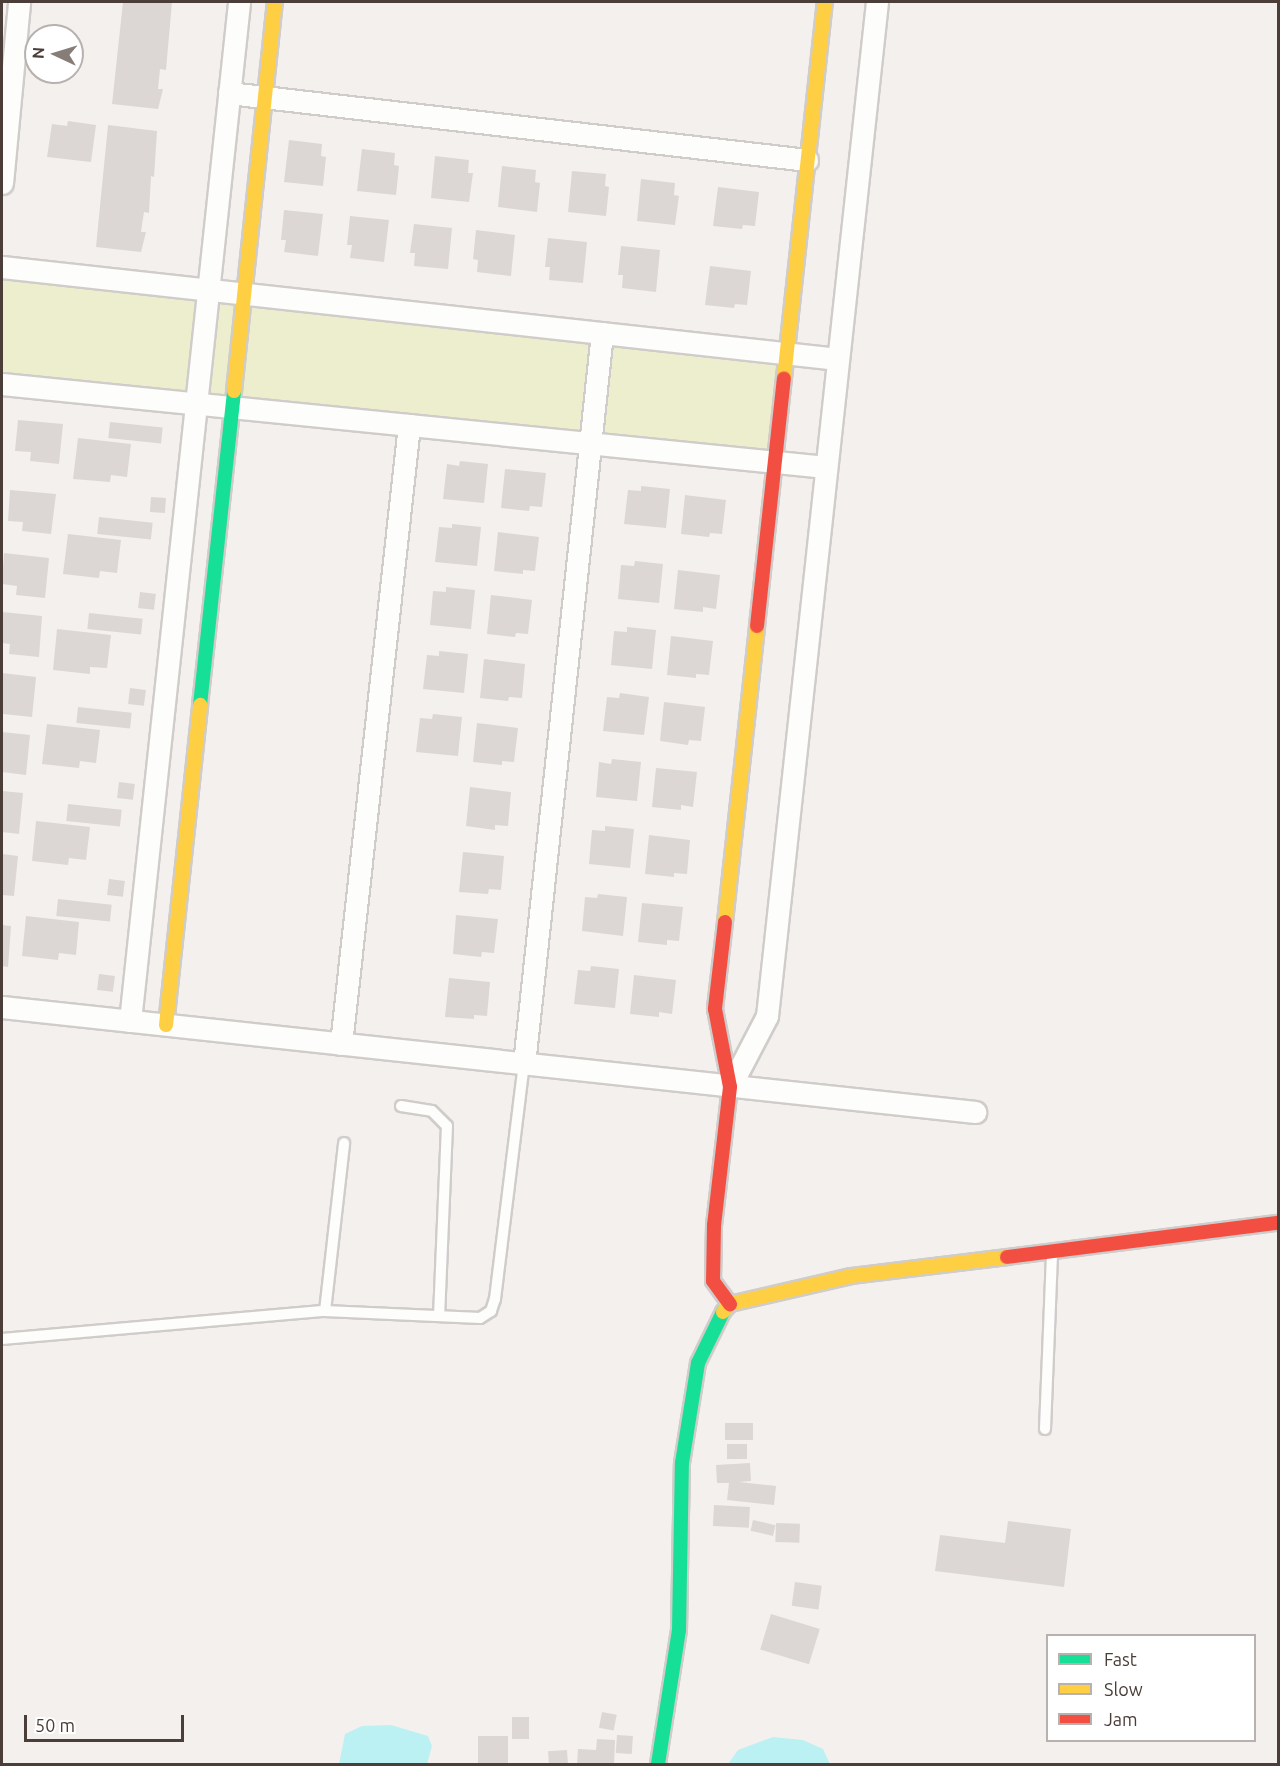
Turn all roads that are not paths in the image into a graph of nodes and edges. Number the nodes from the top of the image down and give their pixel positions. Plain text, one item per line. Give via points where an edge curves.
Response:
1 (19, 2) edge
2 (239, 2) edge
3 (275, 2) edge
4 (825, 2) edge
5 (877, 2) edge
6 (229, 93) junction
7 (265, 97) junction
8 (807, 160) junction
9 (2, 183) edge
10 (2, 267) edge
11 (208, 290) junction
12 (244, 294) junction
13 (603, 333) junction
14 (788, 354) junction
15 (838, 359) junction
16 (2, 384) edge
17 (196, 404) junction
18 (232, 407) junction
19 (409, 425) junction
20 (591, 443) junction
21 (777, 461) junction
22 (826, 467) junction
23 (2, 1007) edge
24 (130, 1021) junction
25 (166, 1025) junction
26 (341, 1044) junction
27 (524, 1064) junction
28 (730, 1087) junction
29 (401, 1106) dead end
30 (975, 1112) dead end
31 (344, 1143) dead end
32 (1278, 1223) edge
33 (1052, 1252) junction
34 (730, 1304) junction
35 (326, 1311) junction
36 (439, 1316) junction
37 (2, 1339) edge
38 (1045, 1429) dead end
39 (658, 1764) edge

1 - 9 street
2 - 6 street
3 - 7 street
4 - 8 street
5 - 15 street
6 - 7 street
6 - 11 street
7 - 8 street
7 - 12 street
8 - 14 street
10 - 11 street
11 - 12 street
11 - 17 street
12 - 13 street
12 - 18 street
13 - 14 street
13 - 20 street
14 - 15 street
14 - 21 street
15 - 22 street
16 - 17 street
17 - 18 street
17 - 24 street
18 - 19 street
18 - 25 street
19 - 20 street
19 - 26 street
20 - 21 street
20 - 27 street
21 - 22 street
21 - 28 street via 715,1009
22 - 28 street via 767,1016
23 - 24 street
24 - 25 street
25 - 26 street
26 - 27 street
27 - 28 street
27 - 36 lane via 491,1311 480,1318
28 - 30 street
28 - 34 street via 714,1225 713,1281
29 - 36 lane via 432,1110 447,1126
31 - 35 lane
32 - 33 street
33 - 34 street via 851,1276
33 - 38 lane
34 - 39 street via 716,1320 698,1363 682,1463 679,1630
35 - 36 lane
35 - 37 lane

